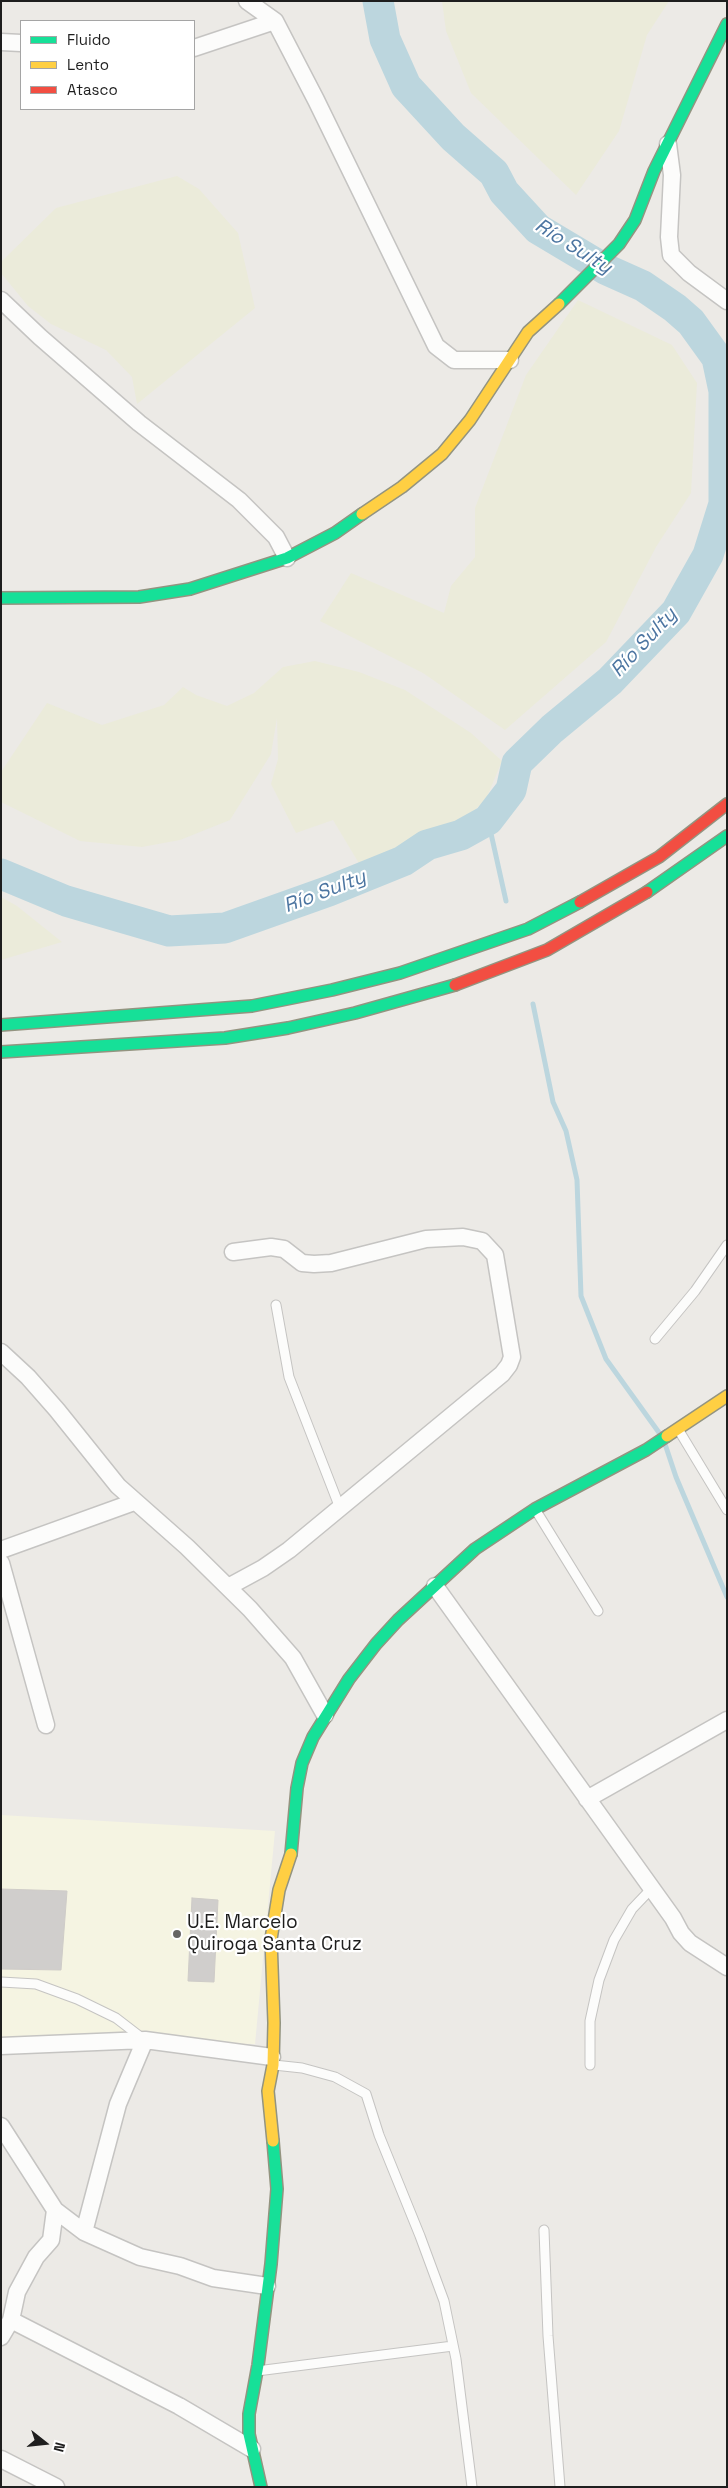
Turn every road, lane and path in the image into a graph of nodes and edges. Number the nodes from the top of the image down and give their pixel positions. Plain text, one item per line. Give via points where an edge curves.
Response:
1 (247, 1) edge
2 (274, 21) junction
3 (727, 24) edge
4 (1, 42) edge
5 (20, 43) edge
6 (195, 48) edge
7 (668, 144) junction
8 (1, 300) edge
9 (727, 301) edge
10 (510, 360) junction
11 (287, 558) junction
12 (1, 598) edge
13 (727, 804) edge
14 (727, 836) edge
15 (1, 1025) edge
16 (1, 1052) edge
17 (727, 1245) edge
18 (232, 1252) dead end
19 (276, 1305) dead end
20 (655, 1339) dead end
21 (1, 1352) edge
22 (727, 1396) edge
23 (678, 1428) junction
24 (134, 1502) junction
25 (340, 1508) junction
26 (535, 1509) junction
27 (727, 1510) edge
28 (1, 1550) edge
29 (1, 1563) edge
30 (435, 1586) junction
31 (228, 1587) junction
32 (598, 1611) dead end
33 (325, 1715) junction
34 (727, 1720) edge
35 (46, 1725) dead end
36 (587, 1798) junction
37 (652, 1888) junction
38 (727, 1967) edge
39 (1, 1982) edge
40 (144, 2040) junction
41 (1, 2046) edge
42 (273, 2061) junction
43 (590, 2065) dead end
44 (1, 2126) edge
45 (55, 2210) junction
46 (544, 2230) dead end
47 (84, 2232) junction
48 (267, 2286) junction
49 (11, 2320) junction
50 (1, 2338) edge
51 (453, 2346) junction
52 (257, 2371) junction
53 (252, 2450) junction
54 (1, 2459) edge
55 (56, 2487) edge
56 (261, 2487) edge
57 (472, 2487) edge
58 (560, 2487) edge

1 - 2 street
2 - 6 street
2 - 10 street via 436,346 454,360
3 - 7 main road
4 - 5 street
7 - 9 street via 672,175 671,255 689,274
7 - 10 main road via 635,220 619,244 528,332
8 - 11 street via 139,423 238,500 276,537
10 - 11 main road via 470,420 442,454 402,487 335,533
11 - 12 main road via 190,590 139,597
13 - 15 main road via 659,856 605,889 528,929 400,973 252,1006
14 - 16 main road via 658,886 547,950 453,986 355,1013 225,1038
17 - 20 lane via 695,1291
18 - 25 street via 271,1247 284,1249 302,1262 314,1264 340,1261 426,1239 463,1237 482,1241 495,1255 502,1308 512,1349 510,1366
19 - 25 lane via 289,1377
21 - 24 street via 45,1397
22 - 23 main road
23 - 26 main road via 646,1450
23 - 27 lane
24 - 28 street
24 - 31 street
25 - 31 street via 289,1550
26 - 30 main road via 475,1549
26 - 32 lane
29 - 35 street
30 - 33 main road via 376,1644
30 - 36 street
31 - 33 street via 293,1658
33 - 42 main road via 302,1763 291,1855 271,1939
34 - 36 street
36 - 37 street
37 - 38 street via 674,1918 680,1933
37 - 43 lane via 632,1909 614,1940 599,1980 590,2021
39 - 40 lane via 36,1984 77,1999 116,2018
40 - 41 street
40 - 42 street
40 - 47 street via 118,2104
42 - 48 main road via 268,2092 277,2189
42 - 51 lane via 335,2077 366,2094 378,2136 444,2300
44 - 45 street
45 - 47 street
45 - 49 street via 51,2240 36,2257 17,2292
46 - 58 lane via 548,2336
47 - 48 street via 140,2257 213,2278
48 - 52 main road
49 - 50 street
49 - 53 street via 179,2406
51 - 52 lane
51 - 57 lane
52 - 53 main road via 249,2414
53 - 56 main road
54 - 55 street

